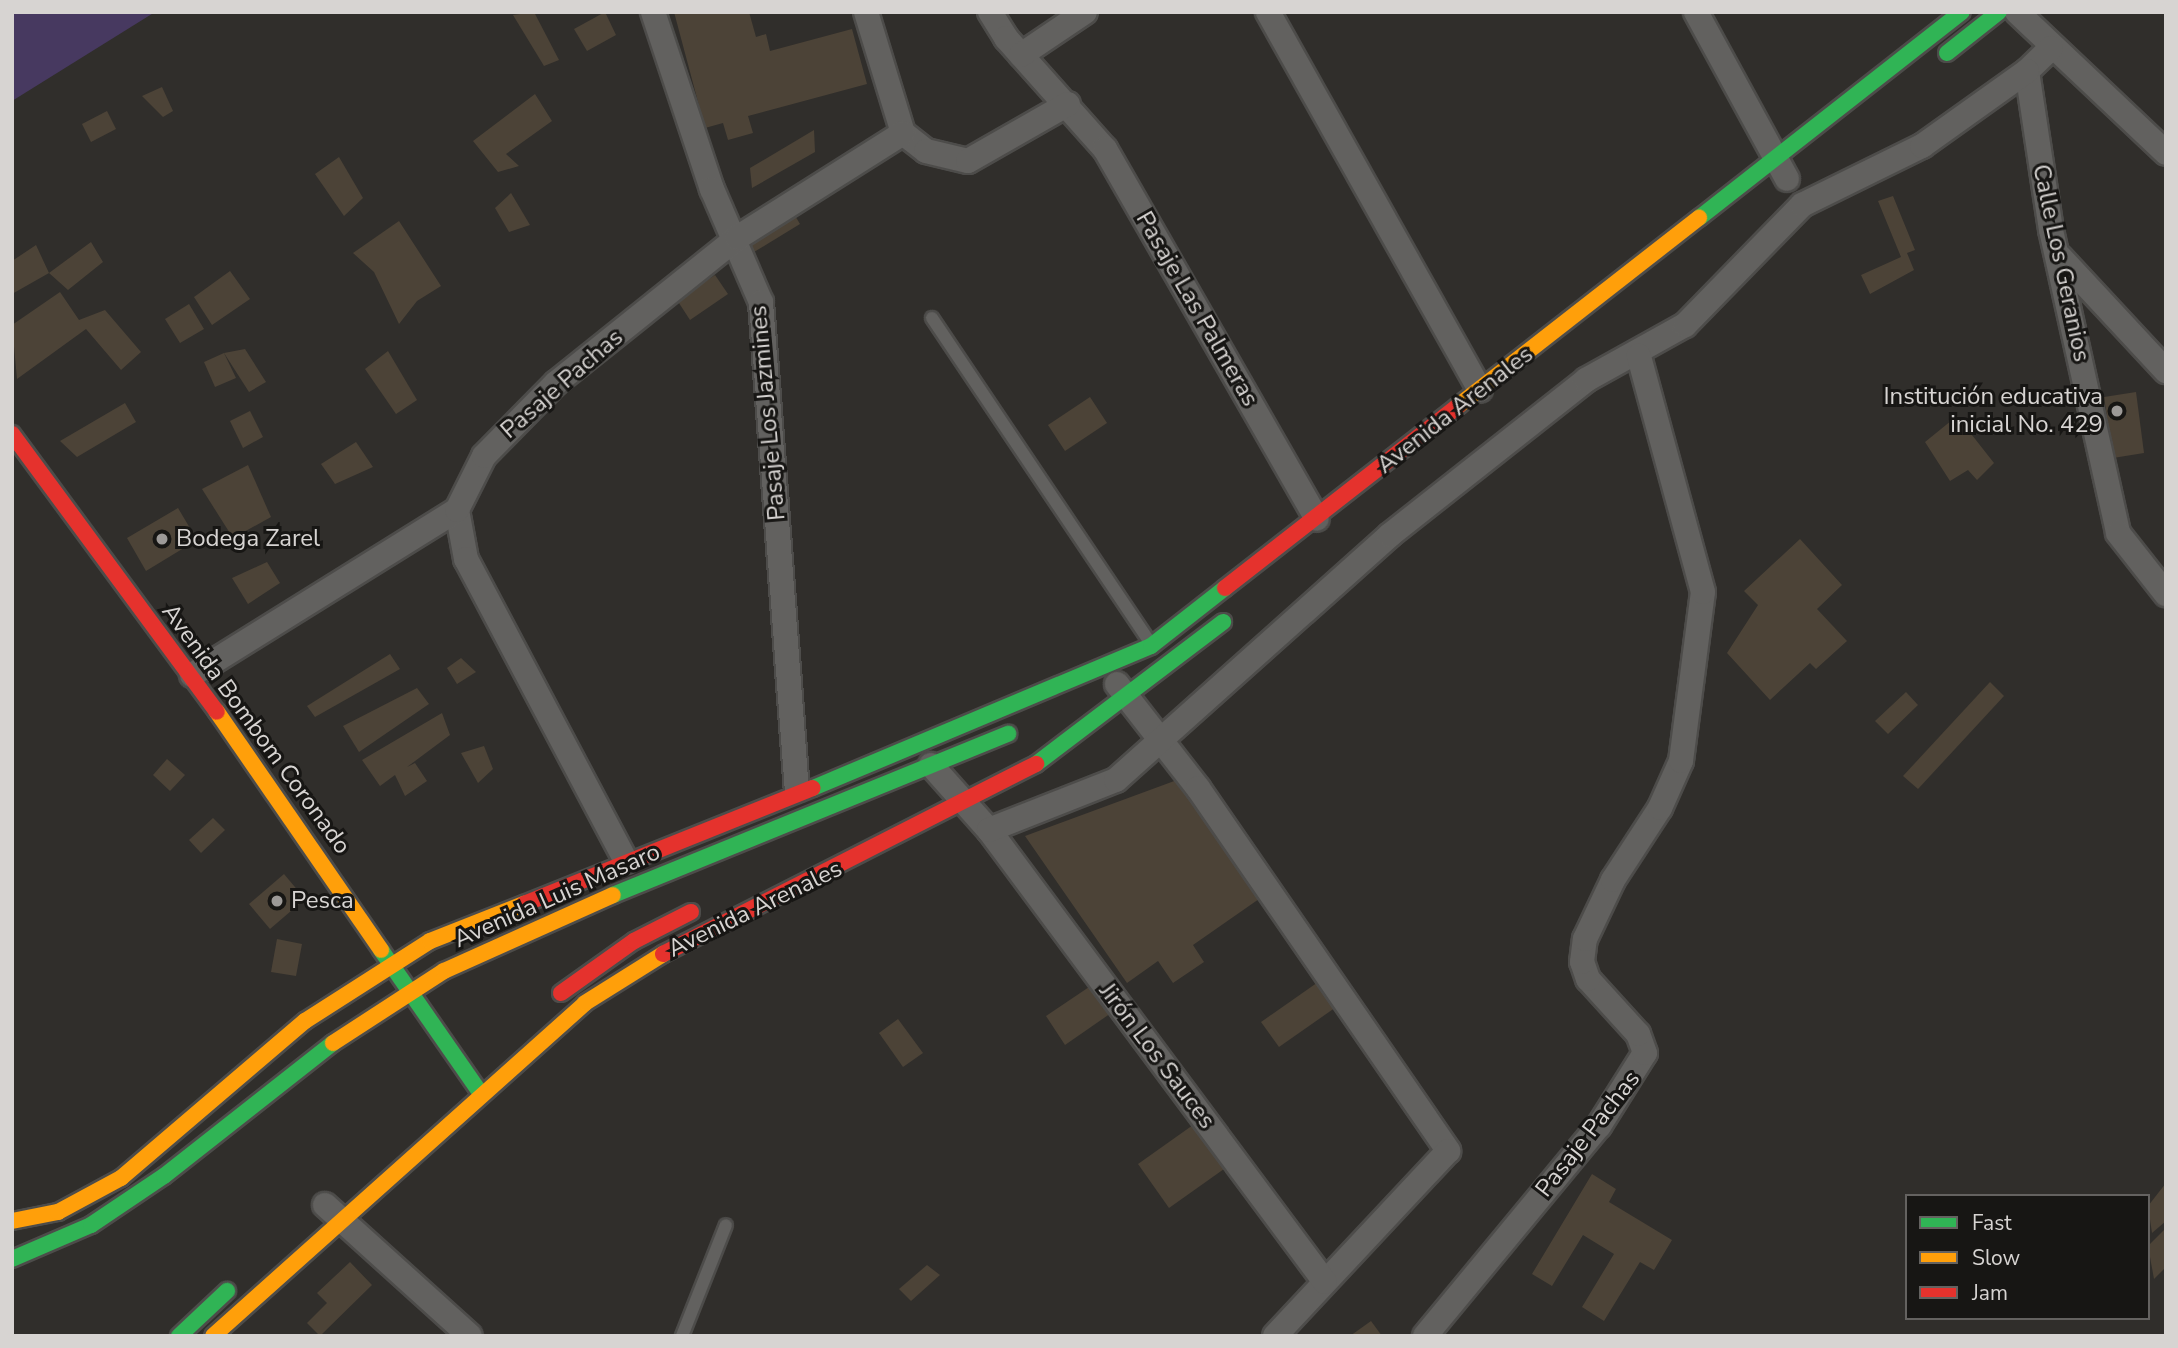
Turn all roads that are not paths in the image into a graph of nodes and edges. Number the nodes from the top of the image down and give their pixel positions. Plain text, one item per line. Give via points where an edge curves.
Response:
1 (653, 12) edge
2 (866, 12) edge
3 (990, 12) edge
4 (1085, 12) edge
5 (1268, 12) edge
6 (1696, 12) edge
7 (1962, 12) edge
8 (1999, 12) edge
9 (2017, 12) edge
10 (2051, 48) junction
11 (1021, 55) junction
12 (1929, 67) dead end
13 (2027, 71) junction
14 (1068, 104) junction
15 (903, 133) junction
16 (2166, 153) edge
17 (1785, 173) junction
18 (737, 238) junction
19 (2060, 257) junction
20 (932, 318) dead end
21 (1639, 356) junction
22 (2166, 371) edge
23 (1480, 390) junction
24 (12, 433) edge
25 (457, 510) junction
26 (1317, 519) junction
27 (2166, 594) edge
28 (1236, 612) dead end
29 (1151, 646) junction
30 (192, 675) junction
31 (1111, 689) junction
32 (1027, 726) dead end
33 (1162, 741) junction
34 (912, 745) joint
35 (1021, 749) dead end
36 (931, 765) junction
37 (797, 790) junction
38 (958, 800) junction
39 (989, 830) junction
40 (626, 860) junction
41 (773, 876) dead end
42 (709, 903) dead end
43 (392, 960) junction
44 (412, 990) junction
45 (543, 1008) dead end
46 (484, 1058) dead end
47 (463, 1078) junction
48 (479, 1091) junction
49 (329, 1208) junction
50 (12, 1221) edge
51 (726, 1225) dead end
52 (12, 1259) edge
53 (242, 1278) dead end
54 (1325, 1282) junction
55 (178, 1336) edge
56 (213, 1336) edge
57 (470, 1336) edge
58 (682, 1336) edge
59 (1275, 1336) edge
60 (1424, 1336) edge

1 - 18 street, Pasaje Los Jazmines via 712,189
2 - 15 street
3 - 11 street, Pasaje Las Palmeras
4 - 11 street
5 - 23 street
6 - 17 street
7 - 17 main road, Avenida Arenales
8 - 12 main road
9 - 10 street
10 - 13 street
10 - 16 street
11 - 14 street, Pasaje Las Palmeras
13 - 19 street, Calle Los Geranios
13 - 21 street via 1922,146 1802,205 1685,325
14 - 15 street via 968,161 926,151
14 - 26 street, Pasaje Las Palmeras via 1105,149
15 - 18 street, Pasaje Pachas
17 - 23 main road, Avenida Arenales
18 - 25 street, Pasaje Pachas via 510,426 484,456
18 - 37 street, Pasaje Los Jazmines via 761,302
19 - 22 street
19 - 27 street, Calle Los Geranios via 2118,533
20 - 29 lane
21 - 33 street via 1586,380 1390,534
21 - 60 street, Pasaje Pachas via 1703,592 1681,761 1660,808 1613,880 1585,939 1582,962 1588,979 1638,1034 1645,1053 1639,1071
23 - 26 main road, Avenida Arenales
24 - 30 main road, Avenida Bombom Coronado
25 - 30 street
25 - 40 street via 466,559
26 - 29 main road, Avenida Arenales
28 - 31 main road, Avenida Arenales via 1170,663
29 - 31 main road
29 - 34 main road, Avenida Arenales via 1037,698
30 - 43 main road, Avenida Bombom Coronado
31 - 33 street
31 - 38 main road, Avenida Arenales via 1015,780
32 - 36 main road, Avenida Luis Masaro
33 - 39 street via 1116,780
33 - 54 street via 1448,1152
34 - 37 main road, Avenida Luis Masaro
35 - 38 main road
36 - 38 street
36 - 44 main road, Avenida Luis Masaro via 526,931
37 - 40 main road, Avenida Luis Masaro
38 - 39 street, Jirón Los Sauces
38 - 41 main road
38 - 48 main road, Avenida Arenales via 694,934 585,1003
39 - 54 street, Jirón Los Sauces
40 - 43 main road, Avenida Luis Masaro
42 - 45 main road via 634,941
43 - 44 main road, Avenida Bombom Coronado
43 - 50 main road, Avenida Luis Masaro via 305,1021 121,1178 58,1212
44 - 47 main road, Avenida Bombom Coronado
44 - 52 main road, Avenida Luis Masaro via 291,1070 164,1176 92,1225
46 - 47 main road
47 - 48 main road, Avenida Bombom Coronado
48 - 49 main road, Avenida Arenales
49 - 56 main road, Avenida Arenales
49 - 57 street
51 - 58 lane
53 - 55 main road
54 - 59 street

